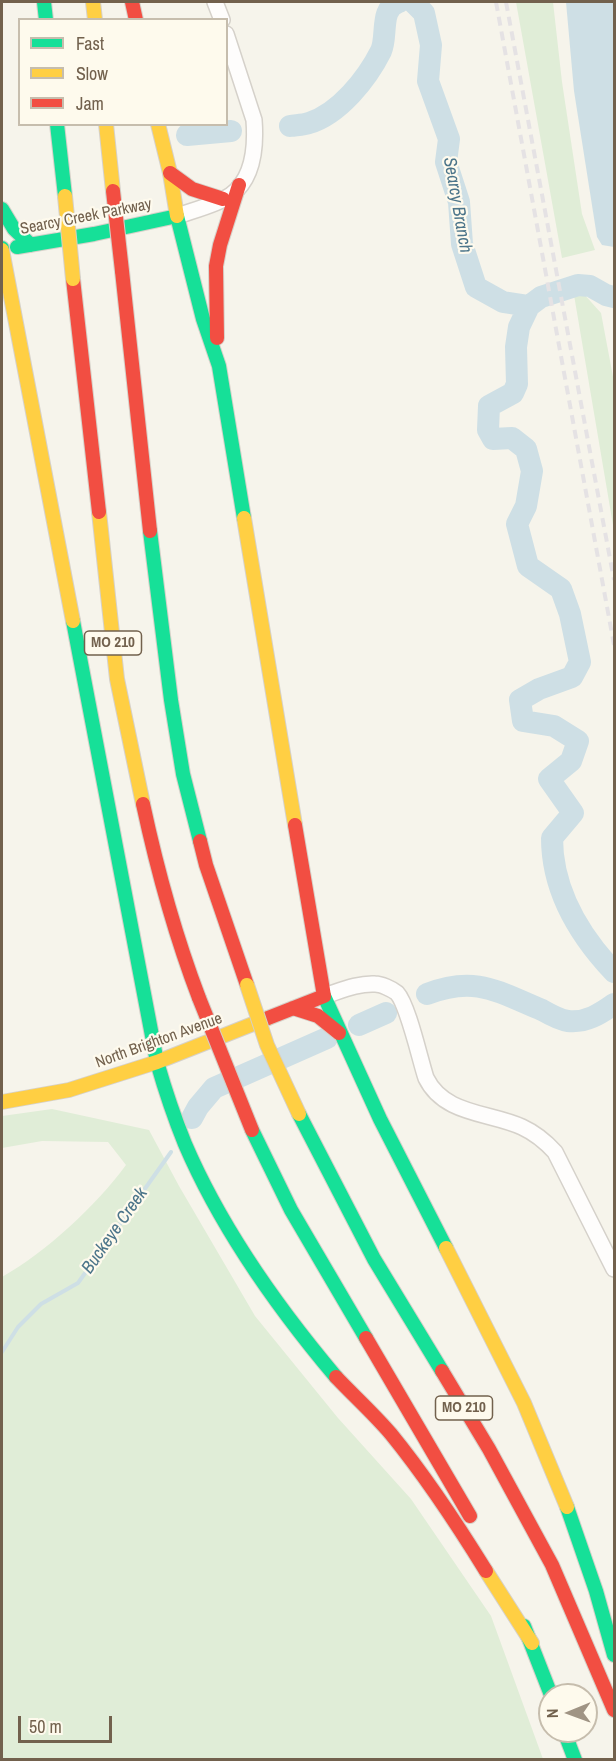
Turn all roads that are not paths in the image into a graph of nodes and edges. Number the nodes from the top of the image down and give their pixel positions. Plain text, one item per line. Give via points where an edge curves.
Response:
1 (44, 2) edge
2 (93, 2) edge
3 (132, 2) edge
4 (215, 2) edge
5 (46, 18) edge
6 (95, 18) edge
7 (136, 18) edge
8 (221, 18) edge
9 (228, 40) edge
10 (57, 126) edge
11 (106, 126) edge
12 (158, 126) edge
13 (170, 173) junction
14 (239, 185) junction
15 (223, 199) junction
16 (2, 209) edge
17 (177, 216) junction
18 (31, 245) junction
19 (2, 249) edge
20 (6, 287) edge
21 (219, 366) junction
22 (324, 996) junction
23 (293, 1008) junction
24 (342, 1036) junction
25 (157, 1062) junction
26 (2, 1102) edge
27 (615, 1269) edge
28 (532, 1643) junction
29 (615, 1655) edge
30 (547, 1683) edge
31 (615, 1710) edge
32 (569, 1743) edge
33 (575, 1760) edge

1 - 5 main road
2 - 6 main road
3 - 7 main road
4 - 8 street
9 - 14 street via 254,120 251,165
10 - 28 main road, MO 210, bridge via 117,679 150,836 183,956 252,1130 291,1210 464,1503
11 - 31 main road, MO 210, bridge via 171,700 183,774 206,866 267,1045 299,1114 374,1259 489,1449 552,1565
12 - 13 main road
13 - 15 main road via 192,189
13 - 17 main road
14 - 15 street
14 - 21 main road via 216,266
15 - 17 street
16 - 18 main road via 13,230
17 - 18 main road, Searcy Creek Parkway
17 - 21 main road
18 - 19 main road, Searcy Creek Parkway
19 - 20 main road
20 - 25 main road
21 - 22 main road
22 - 23 main road, North Brighton Avenue
22 - 24 main road
22 - 27 street via 375,984 397,993 431,1089 448,1103 537,1134 555,1152
23 - 24 main road via 327,1020
23 - 25 main road, North Brighton Avenue
24 - 29 main road via 525,1405 580,1542
25 - 26 main road, North Brighton Avenue via 69,1090
25 - 28 main road via 166,1099 184,1144 212,1200 250,1260 329,1369 390,1432 444,1504
28 - 30 main road, MO 210
32 - 33 main road

